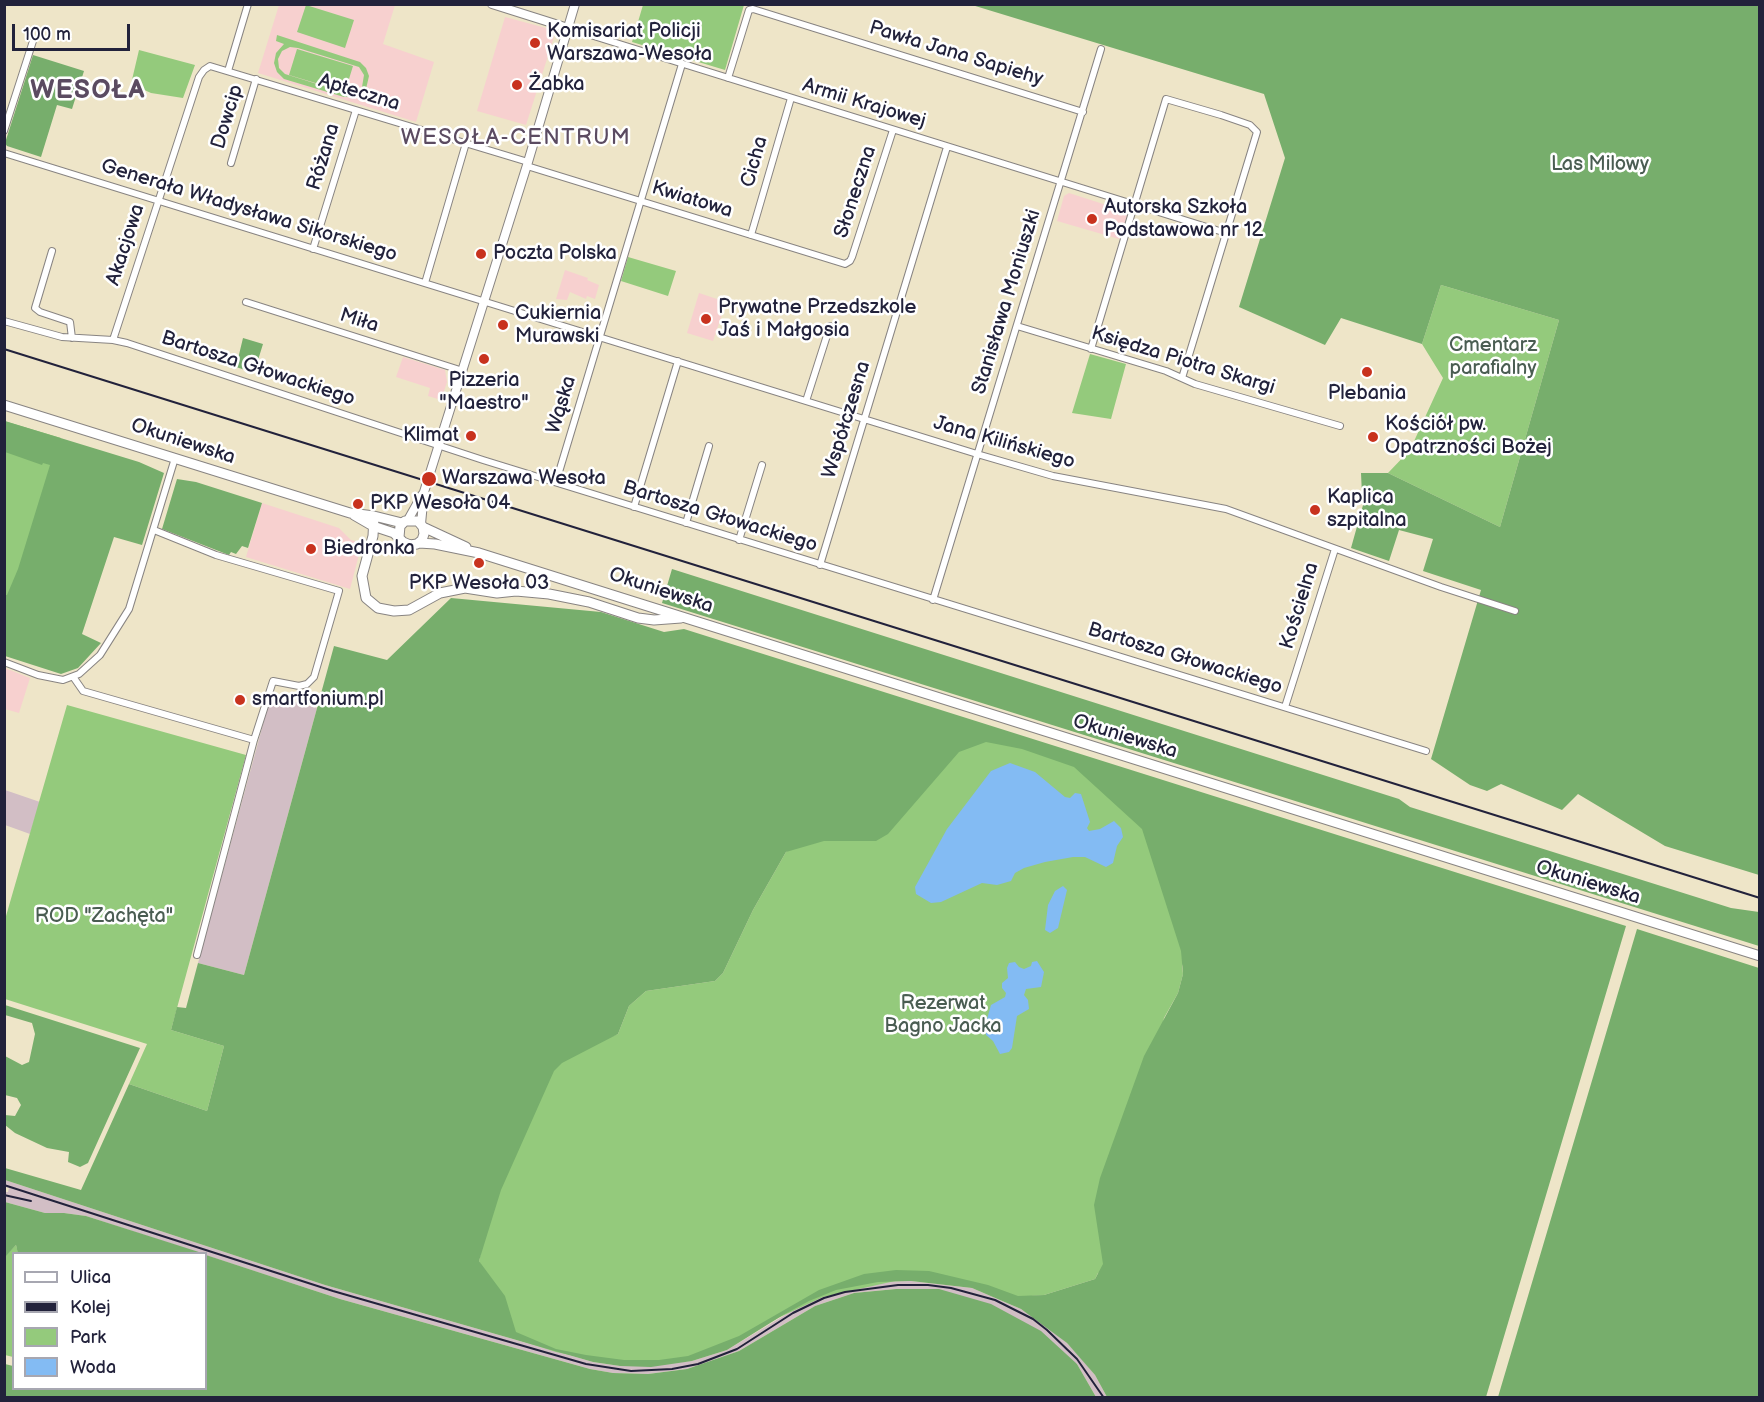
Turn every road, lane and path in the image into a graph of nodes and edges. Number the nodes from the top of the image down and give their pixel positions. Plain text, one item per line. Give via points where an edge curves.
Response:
1 (239, 4) edge
2 (492, 4) edge
3 (575, 4) edge
4 (248, 6) edge
5 (506, 6) edge
6 (568, 28) junction
7 (33, 41) dead end
8 (1101, 49) dead end
9 (682, 64) junction
10 (214, 66) joint
11 (228, 70) junction
12 (728, 78) junction
13 (256, 80) junction
14 (791, 98) junction
15 (356, 110) junction
16 (1083, 112) junction
17 (893, 130) junction
18 (4, 131) edge
19 (465, 143) junction
20 (947, 147) junction
21 (4, 153) edge
22 (231, 164) dead end
23 (527, 164) junction
24 (1061, 183) junction
25 (158, 200) junction
26 (640, 201) junction
27 (1135, 205) junction
28 (1226, 232) junction
29 (751, 235) junction
30 (313, 249) junction
31 (52, 251) dead end
32 (848, 263) joint
33 (424, 283) junction
34 (246, 302) dead end
35 (484, 302) junction
36 (4, 321) edge
37 (830, 326) dead end
38 (1017, 326) junction
39 (600, 337) junction
40 (72, 338) junction
41 (113, 340) junction
42 (1091, 349) junction
43 (678, 361) junction
44 (463, 371) junction
45 (1182, 378) junction
46 (806, 401) junction
47 (4, 405) edge
48 (864, 419) junction
49 (1341, 426) dead end
50 (439, 446) junction
51 (709, 446) dead end
52 (977, 454) junction
53 (176, 458) junction
54 (762, 465) dead end
55 (556, 482) junction
56 (424, 492) junction
57 (634, 507) junction
58 (373, 521) junction
59 (405, 521) junction
60 (686, 523) junction
61 (422, 525) junction
62 (154, 530) junction
63 (399, 537) junction
64 (739, 540) junction
65 (420, 543) junction
66 (1335, 549) junction
67 (479, 553) junction
68 (820, 565) junction
69 (933, 600) junction
70 (1515, 611) dead end
71 (683, 617) junction
72 (4, 662) edge
73 (74, 678) junction
74 (1285, 707) junction
75 (254, 741) junction
76 (1426, 751) dead end
77 (197, 955) dead end
78 (1760, 956) edge

1 - 4 street
2 - 5 street, Armii Krajowej
3 - 6 street
4 - 11 street
5 - 6 street, Armii Krajowej
6 - 9 street, Armii Krajowej
6 - 23 street
7 - 18 street
8 - 16 street, Stanisława Moniuszki
9 - 12 street, Armii Krajowej
9 - 26 street, Wąska
10 - 11 street, Apteczna
10 - 25 street, Akacjowa via 206,68 199,77
11 - 13 street, Apteczna
12 - 14 street, Armii Krajowej
12 - 16 street, Pawła Jana Sapiehy via 749,10 753,9
13 - 15 street, Apteczna
13 - 22 street, Dowcip
14 - 17 street, Armii Krajowej
14 - 29 street, Cicha
15 - 19 street, Apteczna
15 - 30 street, Różana
16 - 24 street, Stanisława Moniuszki
17 - 20 street, Armii Krajowej
17 - 32 street, Słoneczna
19 - 23 street, Apteczna
19 - 33 street
20 - 24 street, Armii Krajowej
20 - 48 street, Współczesna
21 - 25 street, Generała Władysława Sikorskiego
23 - 26 street, Kwiatowa
23 - 35 street
24 - 27 street, Armii Krajowej
24 - 38 street, Stanisława Moniuszki
25 - 30 street, Generała Władysława Sikorskiego
25 - 41 street, Akacjowa
26 - 29 street, Kwiatowa
26 - 39 street, Wąska
27 - 28 street, Armii Krajowej
27 - 28 street via 1166,99 1256,129
27 - 42 street
28 - 45 street
29 - 32 street, Kwiatowa via 840,264
30 - 33 street, Generała Władysława Sikorskiego
31 - 40 street via 35,308 70,322
33 - 35 street, Generała Władysława Sikorskiego
34 - 44 street, Miła
35 - 39 street, Jana Kilińskiego
35 - 44 street
36 - 40 street, Bartosza Głowackiego
37 - 46 street
38 - 42 street, Księdza Piotra Skargi
38 - 52 street, Stanisława Moniuszki
39 - 43 street, Jana Kilińskiego
39 - 55 street, Wąska
40 - 41 street, Bartosza Głowackiego
41 - 50 street, Bartosza Głowackiego
42 - 45 street, Księdza Piotra Skargi
43 - 46 street, Jana Kilińskiego
43 - 57 street
44 - 50 street
45 - 49 street, Księdza Piotra Skargi
46 - 48 street, Jana Kilińskiego
47 - 53 main road, Okuniewska
48 - 52 street, Jana Kilińskiego
48 - 68 street, Współczesna
50 - 55 street, Bartosza Głowackiego
50 - 56 street
51 - 60 street
52 - 66 street, Jana Kilińskiego via 1053,476 1226,509
52 - 69 street, Stanisława Moniuszki
53 - 58 main road, Okuniewska
53 - 62 street
54 - 64 street
55 - 57 street, Bartosza Głowackiego
56 - 59 street
56 - 61 street
57 - 60 street, Bartosza Głowackiego
58 - 59 main road, Okuniewska
58 - 63 main road, Okuniewska
58 - 71 main road via 363,586 368,602 385,610 410,610 443,592 465,588 549,594 638,618
59 - 61 main road
59 - 63 main road
60 - 64 street, Bartosza Głowackiego
61 - 65 main road
61 - 67 main road, Okuniewska
62 - 73 street via 126,616 100,655
62 - 75 street via 216,555 339,591 315,675 299,686 273,681
63 - 65 main road via 410,545
64 - 68 street, Bartosza Głowackiego
65 - 67 main road, Okuniewska
66 - 70 street, Jana Kilińskiego
66 - 74 street, Kościelna
67 - 71 main road, Okuniewska
68 - 69 street, Bartosza Głowackiego
69 - 74 street, Bartosza Głowackiego
71 - 78 main road, Okuniewska
72 - 73 street via 53,679
73 - 75 street via 83,691
74 - 76 street, Bartosza Głowackiego
75 - 77 street

